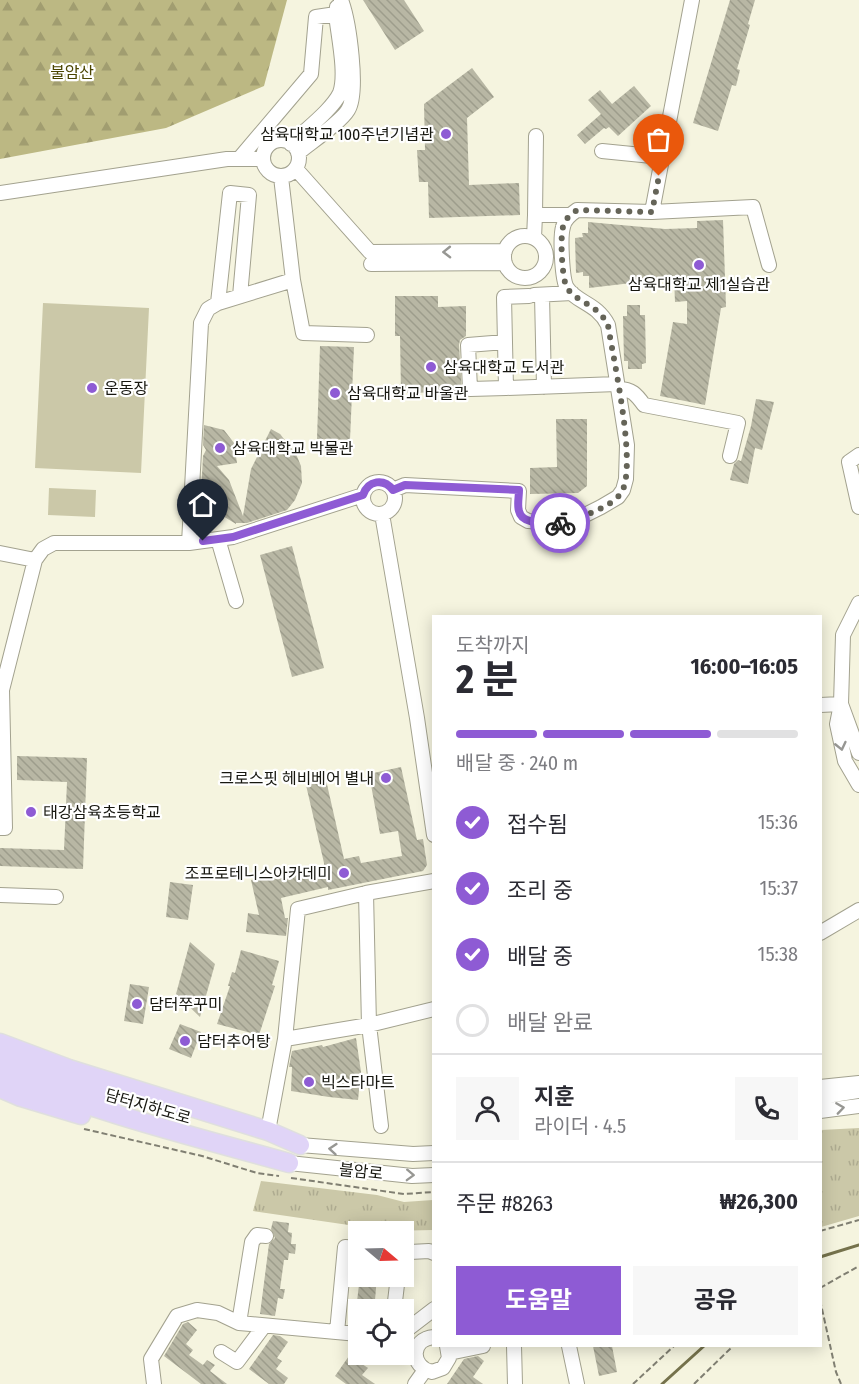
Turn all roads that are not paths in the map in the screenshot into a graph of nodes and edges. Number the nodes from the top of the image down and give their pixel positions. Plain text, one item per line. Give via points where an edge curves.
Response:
1 (692, 0) edge
2 (338, 5) edge
3 (536, 136) dead end
4 (295, 148) junction
5 (602, 151) dead end
6 (662, 157) junction
7 (239, 159) junction
8 (262, 159) junction
9 (296, 169) junction
10 (281, 177) junction
11 (0, 193) edge
12 (652, 212) junction
13 (536, 215) junction
14 (569, 216) junction
15 (534, 238) junction
16 (563, 256) junction
17 (505, 257) junction
18 (546, 257) junction
19 (770, 265) dead end
20 (528, 278) junction
21 (293, 280) junction
22 (572, 293) junction
23 (535, 295) junction
24 (240, 296) junction
25 (218, 303) junction
26 (367, 335) dead end
27 (505, 342) junction
28 (543, 387) junction
29 (617, 387) junction
30 (506, 388) junction
31 (859, 455) edge
32 (730, 456) dead end
33 (393, 490) junction
34 (363, 495) junction
35 (859, 507) edge
36 (381, 514) junction
37 (218, 539) junction
38 (189, 543) junction
39 (0, 553) edge
40 (35, 560) junction
41 (236, 601) dead end
42 (859, 603) edge
43 (842, 704) junction
44 (822, 705) edge
45 (859, 753) edge
46 (2, 756) edge
47 (859, 785) edge
48 (432, 821) edge
49 (0, 828) edge
50 (432, 881) edge
51 (366, 893) junction
52 (0, 895) edge
53 (56, 897) dead end
54 (859, 910) edge
55 (822, 932) edge
56 (432, 1009) edge
57 (369, 1025) junction
58 (285, 1039) junction
59 (0, 1043) edge
60 (0, 1056) edge
61 (0, 1072) edge
62 (859, 1083) edge
63 (822, 1087) edge
64 (0, 1088) edge
65 (859, 1091) edge
66 (822, 1097) edge
67 (859, 1106) edge
68 (822, 1111) edge
69 (381, 1126) dead end
70 (268, 1131) junction
71 (300, 1145) junction
72 (432, 1153) edge
73 (289, 1163) junction
74 (432, 1175) edge
75 (266, 1236) dead end
76 (348, 1247) edge
77 (414, 1252) edge
78 (432, 1252) edge
79 (432, 1311) edge
80 (239, 1323) junction
81 (414, 1324) edge
82 (264, 1326) junction
83 (337, 1332) junction
84 (348, 1333) edge
85 (432, 1337) edge
86 (471, 1347) edge
87 (514, 1347) edge
88 (569, 1347) edge
89 (448, 1349) edge
90 (221, 1352) dead end
91 (426, 1370) junction
92 (154, 1384) edge
93 (415, 1384) edge
94 (515, 1384) edge
95 (577, 1384) edge

1 - 6 street
2 - 4 street via 340,92
2 - 7 street via 316,17 311,74
3 - 13 street
4 - 8 street via 286,141 275,141 266,148
4 - 9 street
5 - 6 street
6 - 12 street
7 - 8 street
7 - 11 street
8 - 10 street via 270,174
9 - 10 street
9 - 17 street via 370,258
10 - 21 street
12 - 14 street via 577,210
12 - 19 street via 753,207
13 - 14 street
13 - 15 street
14 - 16 street via 562,226
15 - 17 street via 512,241
15 - 18 street via 543,246
16 - 18 street
16 - 22 street via 566,287
17 - 20 street via 512,273
18 - 20 street via 543,268
20 - 23 street
21 - 24 street
21 - 26 street via 303,333
22 - 23 street
22 - 29 street via 603,315 608,325
23 - 27 street via 504,297
23 - 28 street
24 - 25 street
24 - 25 street via 249,195 230,193
25 - 38 street via 208,309 201,323
27 - 30 street
27 - 30 street via 468,345 470,389
28 - 29 street
28 - 30 street
29 - 32 street via 634,392 644,405 738,423
29 - 33 street via 627,445 623,490 618,497 579,518 560,523 528,521 518,510 519,490 405,485
31 - 35 street via 849,462
33 - 34 street via 386,483 376,482 367,486
33 - 36 street via 394,505
34 - 36 street via 367,510
34 - 37 street
36 - 48 street
37 - 38 street
37 - 41 street
38 - 40 street via 54,543
39 - 40 street
40 - 46 street via 2,690
42 - 43 street via 843,635
43 - 44 street
43 - 45 street
43 -> 47 street via 837,724 845,761
46 - 49 street via 5,828
50 - 51 street
51 - 57 street
51 - 58 street via 298,909
52 - 53 street
54 - 55 street
56 - 57 street
57 - 58 street
57 - 69 street
58 - 70 street
59 - 70 main road via 69,1069
60 - 71 main road, 담터지하도로 via 64,1081 150,1107
61 - 73 main road, 담터지하도로 via 81,1102
62 - 63 street
64 - 73 main road via 192,1145
65 - 66 street
68 -> 67 street
70 - 71 main road
72 -> 71 street, 불암로
73 -> 74 street, 불암로
75 - 80 street via 257,1235 252,1242
76 - 83 street via 345,1247
77 - 78 street
79 - 81 street
80 - 82 street
80 - 92 street via 218,1313 197,1310 177,1316 151,1359
82 - 83 street
82 - 90 street via 237,1362
83 - 84 street
85 - 91 street via 424,1339 415,1353 418,1364
86 - 89 street
87 - 94 street
88 - 95 street
89 - 91 street via 443,1368
91 - 93 street

